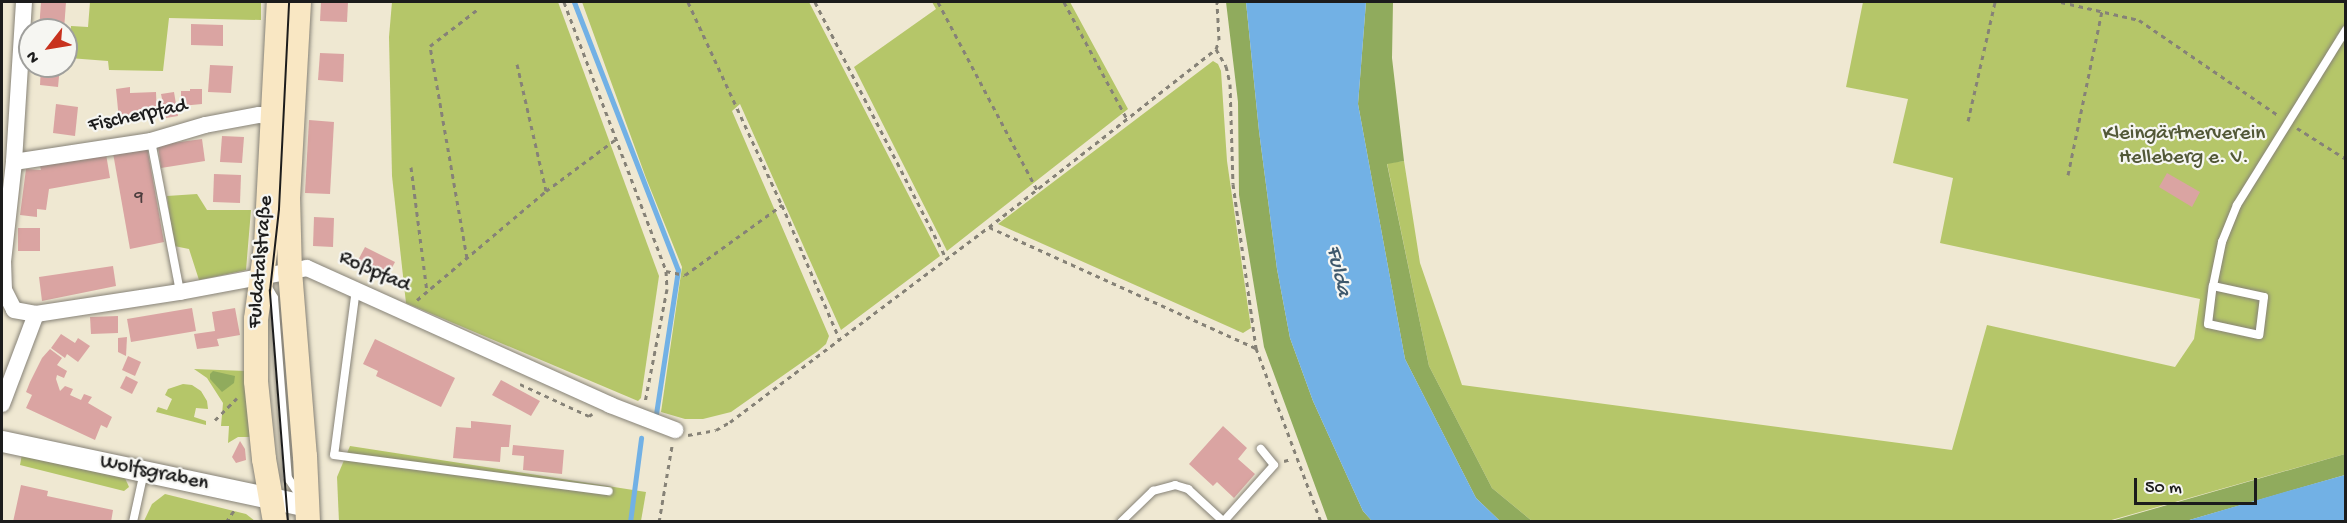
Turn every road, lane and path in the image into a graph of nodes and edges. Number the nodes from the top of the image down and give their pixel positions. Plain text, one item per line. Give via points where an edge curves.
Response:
1 (24, 2) edge
2 (279, 2) edge
3 (299, 2) edge
4 (564, 2) edge
5 (688, 2) edge
6 (815, 2) edge
7 (938, 2) edge
8 (1064, 2) edge
9 (1217, 2) edge
10 (1995, 2) edge
11 (2061, 2) edge
12 (478, 9) dead end
13 (2102, 11) junction
14 (2346, 30) edge
15 (1216, 49) junction
16 (517, 64) dead end
17 (272, 116) junction
18 (1127, 119) junction
19 (1968, 121) dead end
20 (2288, 123) junction
21 (616, 139) junction
22 (150, 141) junction
23 (2346, 159) edge
24 (14, 162) junction
25 (411, 166) dead end
26 (2068, 175) dead end
27 (1037, 190) junction
28 (546, 191) junction
29 (782, 205) junction
30 (989, 228) junction
31 (467, 258) junction
32 (946, 258) junction
33 (666, 271) junction
34 (277, 283) junction
35 (2213, 286) junction
36 (356, 289) junction
37 (3, 291) edge
38 (427, 291) junction
39 (180, 292) junction
40 (404, 311) junction
41 (36, 314) junction
42 (840, 340) junction
43 (1256, 348) junction
44 (238, 396) dead end
45 (2, 404) edge
46 (642, 417) junction
47 (215, 420) dead end
48 (675, 430) junction
49 (2, 441) edge
50 (1261, 449) dead end
51 (144, 472) junction
52 (609, 492) dead end
53 (279, 494) edge
54 (236, 507) dead end
55 (307, 514) edge
56 (1224, 521) edge
57 (133, 522) edge
58 (226, 522) edge
59 (660, 522) edge
60 (1121, 522) edge
61 (1321, 522) edge

1 - 24 street
2 - 17 main road, Fuldatalstraße
3 - 34 main road, Fuldatalstraße via 288,197
4 - 21 path
5 - 29 path
6 - 32 path
7 - 27 path
8 - 18 path
9 - 15 path
10 - 19 path
11 - 13 path
12 - 31 path via 429,46
13 - 20 path via 2139,20
13 - 26 path
14 - 20 lane
15 - 18 path
15 - 43 path via 1230,84 1233,184
16 - 28 path
17 - 22 street, Fischerpfad via 205,125
17 - 34 main road, Fuldatalstraße via 266,246
18 - 27 path
20 - 23 path
20 - 35 lane via 2237,205 2222,242
21 - 28 path
21 - 33 path
22 - 24 street, Fischerpfad
22 - 39 lane
24 - 37 street
25 - 38 path
27 - 30 path
28 - 31 path
29 - 33 path via 685,275
29 - 42 path
30 - 32 path
30 - 43 path
31 - 38 path
32 - 42 path
33 - 46 path via 667,289
34 - 36 street, Roßpfad via 307,268
34 - 39 street, Roßpfad
34 - 53 main road, Fuldatalstraße via 256,319 256,381
34 - 55 main road, Fuldatalstraße via 306,456
35 - 35 lane via 2264,297 2259,335 2208,324
36 - 40 street, Roßpfad
36 - 52 lane via 334,455
37 - 41 street via 14,310
38 - 40 path
39 - 41 street, Roßpfad
40 - 46 street, Roßpfad
41 - 45 street
42 - 48 path via 716,430 688,435
43 - 61 path
44 - 47 path
46 - 48 street, Roßpfad
48 - 59 path
49 - 51 street, Wolfsgraben
50 - 56 lane via 1274,465
51 - 53 street, Wolfsgraben
51 - 57 lane
53 - 55 street, Wolfsgraben
54 - 58 path
56 - 60 lane via 1188,489 1175,485 1153,491

